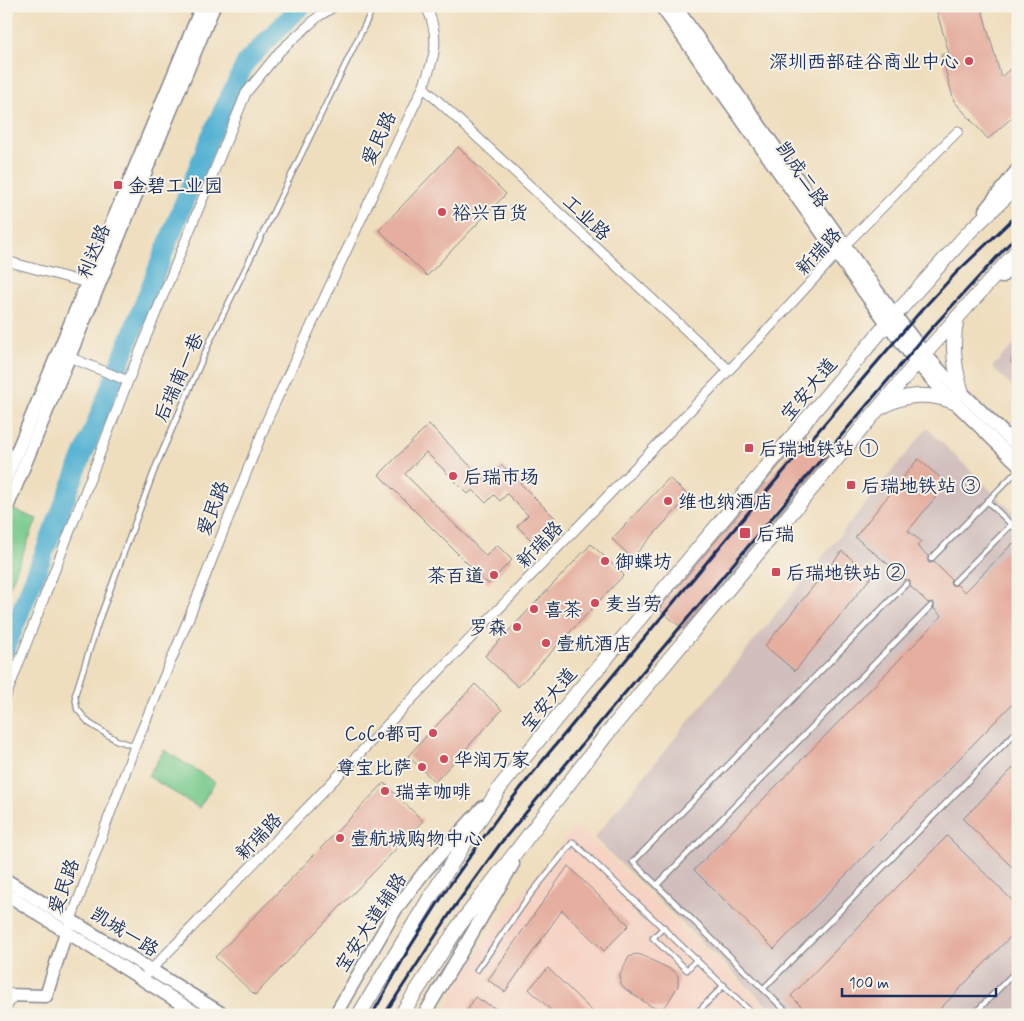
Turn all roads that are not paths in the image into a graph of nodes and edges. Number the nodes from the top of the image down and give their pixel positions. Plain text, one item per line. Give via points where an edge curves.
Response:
1 (202, 6) edge
2 (214, 6) edge
3 (336, 6) edge
4 (374, 6) edge
5 (426, 6) edge
6 (661, 6) edge
7 (675, 6) edge
8 (423, 87) junction
9 (958, 131) dead end
10 (1018, 169) edge
11 (1018, 185) edge
12 (968, 232) junction
13 (841, 250) junction
14 (1018, 250) edge
15 (6, 261) edge
16 (1018, 262) edge
17 (93, 284) junction
18 (958, 315) junction
19 (891, 320) junction
20 (69, 357) junction
21 (1018, 357) edge
22 (920, 358) junction
23 (1018, 365) edge
24 (729, 370) junction
25 (128, 381) junction
26 (958, 397) junction
27 (875, 412) junction
28 (1018, 447) edge
29 (1018, 464) edge
30 (1018, 470) edge
31 (6, 478) edge
32 (987, 501) junction
33 (6, 510) edge
34 (1018, 518) edge
35 (1011, 525) junction
36 (1018, 531) edge
37 (931, 559) dead end
38 (954, 582) dead end
39 (907, 583) dead end
40 (931, 606) dead end
41 (6, 696) edge
42 (1018, 730) edge
43 (135, 746) junction
44 (501, 786) junction
45 (536, 824) junction
46 (6, 880) edge
47 (656, 885) junction
48 (6, 894) edge
49 (69, 926) junction
50 (664, 927) junction
51 (697, 960) junction
52 (1018, 969) edge
53 (151, 970) junction
54 (477, 970) dead end
55 (142, 979) junction
56 (724, 985) junction
57 (763, 989) junction
58 (10, 995) edge
59 (6, 1008) edge
60 (198, 1015) edge
61 (224, 1015) edge
62 (335, 1015) edge
63 (359, 1015) edge
64 (401, 1015) edge
65 (424, 1015) edge
66 (695, 1015) edge
67 (754, 1015) edge
68 (790, 1015) edge
69 (973, 1015) edge

1 - 17 street, 利达路
2 - 17 street, 利达路
3 - 25 street via 319,16 280,51 246,93
4 - 43 lane, 后瑞南一巷 via 211,339 156,466 83,669 75,695 77,709 88,723 116,740
5 - 8 street, 爱民路 via 436,42 433,62
6 - 13 street, 凯成二路
7 - 13 street, 凯成二路
8 - 24 street, 工业路
8 - 43 street, 爱民路 via 268,418
9 - 13 street, 新瑞路
10 - 12 street
11 - 12 main road, 宝安大道
12 - 19 main road, 宝安大道
13 - 19 street, 凯成二路
13 - 24 street, 新瑞路
14 - 18 main road
15 - 17 street
16 - 18 street
17 - 20 street, 利达路
17 - 31 street, 利达路
18 - 22 main road
18 - 26 main road via 954,351
19 - 22 street, 凯成二路
19 - 44 main road, 宝安大道
20 - 25 street
20 - 33 street, 利达路
21 - 23 lane via 1014,361
22 - 26 street, 凯成二路
22 - 27 main road
24 - 53 street, 新瑞路
25 - 41 street
26 - 27 main road via 918,396 892,402
26 - 28 street
26 - 29 street
27 - 45 main road
30 - 32 lane
32 - 35 lane
32 - 37 lane
34 - 35 lane
35 - 36 lane
35 - 38 lane
39 - 47 lane via 633,862
40 - 47 lane
42 - 57 lane
43 - 49 street, 爱民路
44 - 62 street, 宝安大道辅路 via 425,871 396,909
44 - 63 main road, 宝安大道
45 - 64 main road via 458,927
45 - 65 street
46 - 49 street, 凯城一路
47 - 57 lane
48 - 49 street, 凯城一路
49 - 53 street, 凯城一路
49 - 55 street, 凯城一路
49 - 58 street, 爱民路 via 46,996
50 - 51 lane
50 - 51 lane via 653,938 687,970
50 - 54 lane via 573,842 530,895
51 - 56 lane
52 - 69 lane
53 - 55 street, 新瑞路
53 - 61 street, 凯城一路
55 - 60 street, 凯城一路
56 - 66 lane
56 - 67 lane
57 - 68 lane
58 - 59 street

